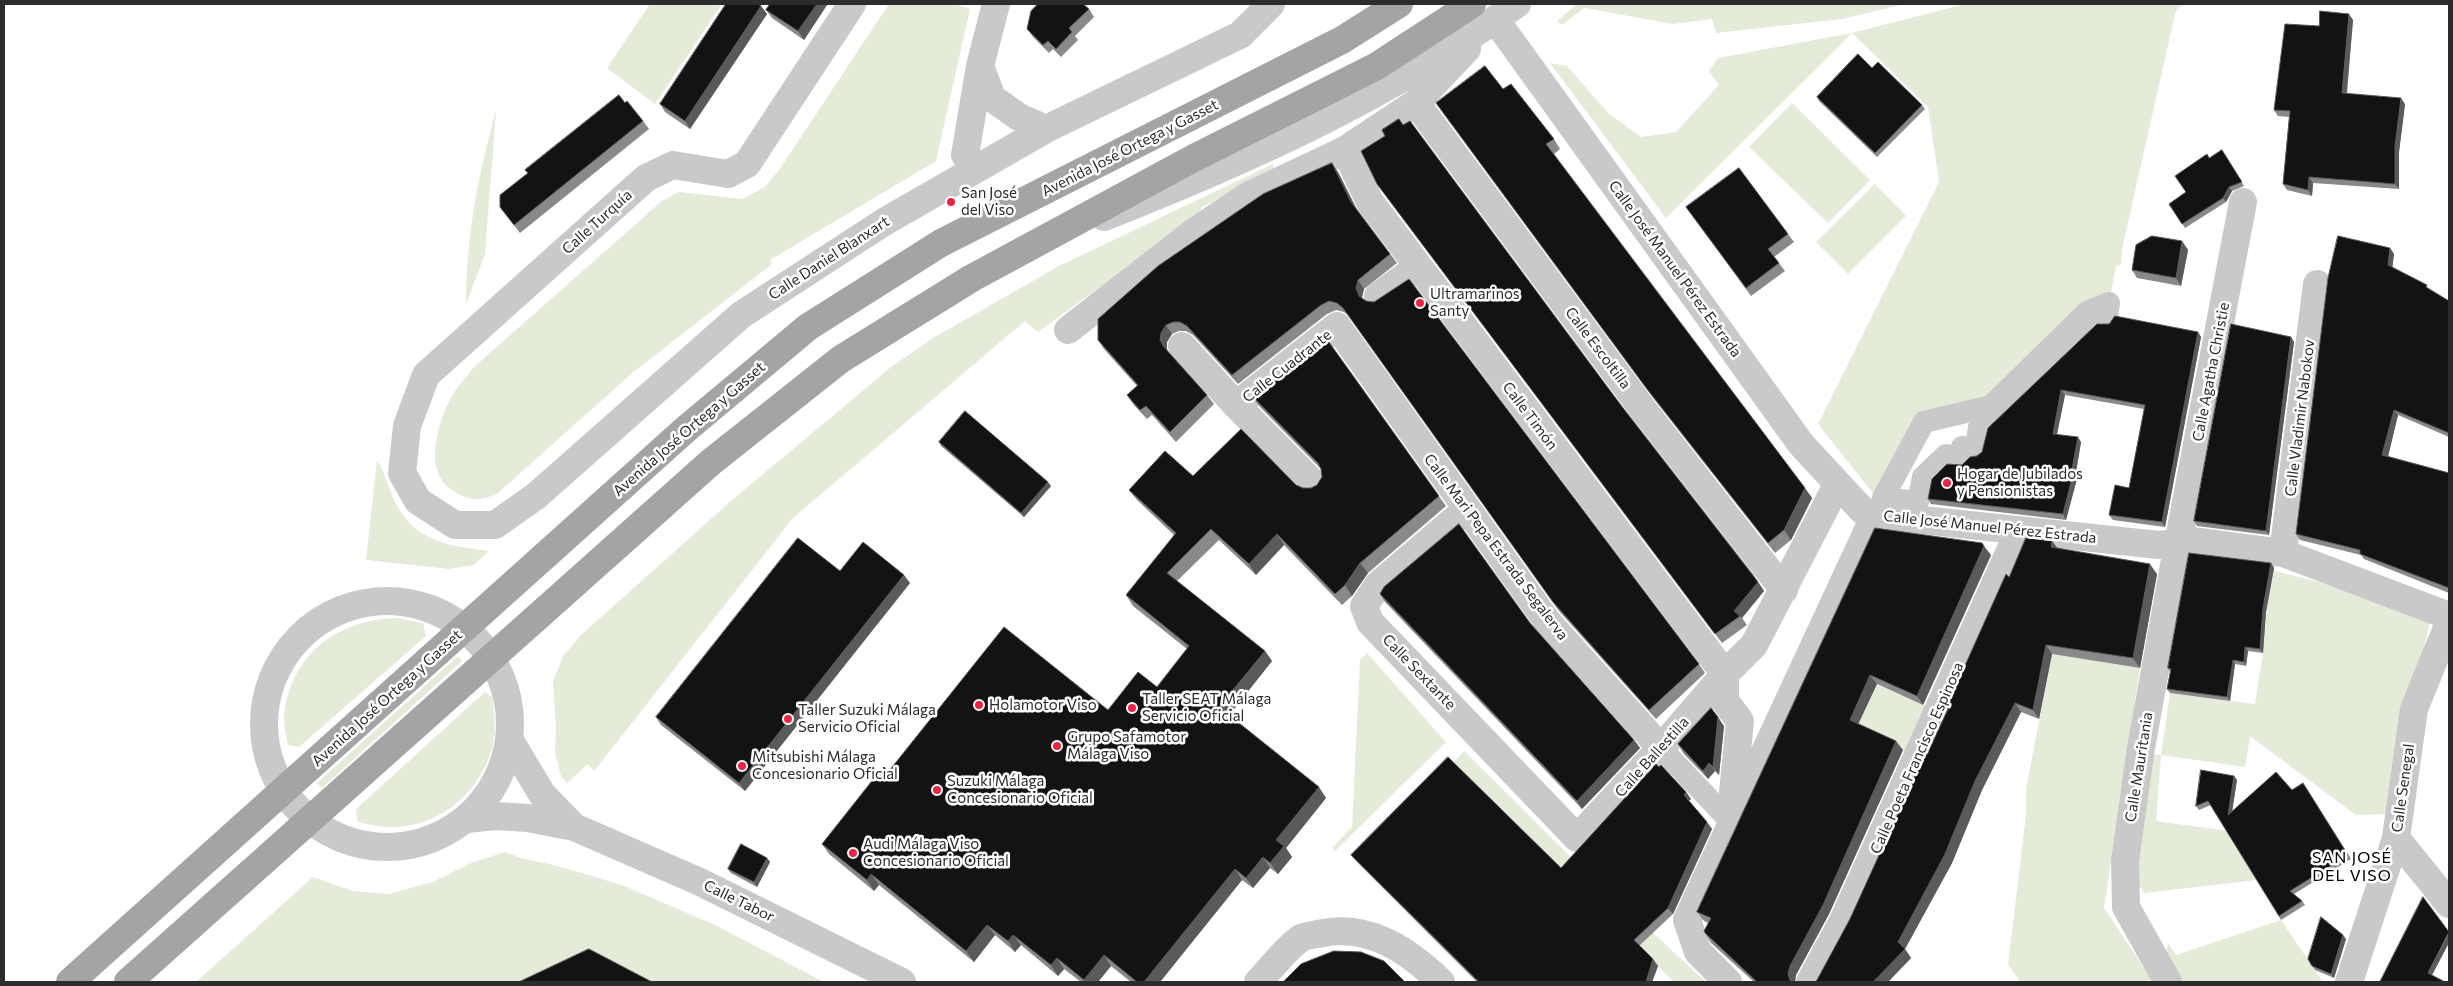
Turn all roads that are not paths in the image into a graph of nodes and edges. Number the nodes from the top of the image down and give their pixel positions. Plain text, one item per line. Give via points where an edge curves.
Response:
1 (852, 4) edge
2 (996, 4) edge
3 (1271, 4) edge
4 (1398, 4) edge
5 (1472, 4) edge
6 (1506, 12) edge
7 (980, 66) junction
8 (1416, 103) junction
9 (1046, 129) junction
10 (1345, 150) junction
11 (965, 155) dead end
12 (2243, 202) dead end
13 (1028, 248) junction
14 (1418, 267) junction
15 (2317, 284) dead end
16 (1378, 296) dead end
17 (1338, 326) joint
18 (1068, 330) dead end
19 (1182, 346) dead end
20 (1236, 405) junction
21 (1314, 484) edge
22 (1837, 485) junction
23 (418, 500) joint
24 (1879, 506) junction
25 (1466, 510) junction
26 (2019, 531) junction
27 (2178, 543) junction
28 (2282, 552) junction
29 (1784, 590) junction
30 (2449, 616) edge
31 (2449, 624) edge
32 (464, 627) junction
33 (493, 658) junction
34 (1726, 674) junction
35 (1785, 709) junction
36 (1740, 721) junction
37 (509, 740) junction
38 (1661, 748) junction
39 (284, 791) junction
40 (467, 819) junction
41 (309, 822) junction
42 (1731, 822) junction
43 (574, 827) junction
44 (1577, 838) joint
45 (2396, 838) junction
46 (2449, 904) edge
47 (70, 982) edge
48 (128, 982) edge
49 (902, 982) edge
50 (1258, 982) edge
51 (1441, 982) edge
52 (1728, 982) edge
53 (1810, 982) edge
54 (2168, 982) edge
55 (2349, 982) edge

1 - 23 street, Calle Turquía via 747,164 728,174 674,165 646,178 426,375 406,426 402,462 402,474
2 - 7 street
3 - 9 street, Calle Daniel Blanxart via 1240,35
4 - 32 main road, Avenida José Ortega y Gasset via 1342,40 941,243 808,327 686,429
5 - 13 main road via 1377,66 1194,158
6 - 8 street
6 - 13 street via 1419,68 1259,154
6 - 22 street, Calle José Manuel Pérez Estrada via 1802,444
7 - 9 street via 992,98 1019,117
7 - 11 street
8 - 10 street
8 - 29 street, Calle Escoltilla via 1642,408
9 - 23 street, Calle Daniel Blanxart via 884,222 741,315 536,496 495,525 455,525
10 - 14 street, Calle Timón via 1370,202
10 - 18 street via 1246,197 1194,232
12 - 27 street, Calle Agatha Christie
13 - 33 main road via 972,278 841,360 711,462
14 - 16 street
14 - 34 street, Calle Timón
15 - 28 street, Calle Vladimir Nabokov
17 - 20 street, Calle Cuadrante
17 - 25 street, Calle Mari Pepa Estrada Segalerva
19 - 20 street, Calle Cuadrante
20 - 21 street, Calle Cuadrante
22 - 24 street, Calle José Manuel Pérez Estrada via 1862,510
22 - 29 street, Calle Ballestilla
24 - 24 street via 1924,422 1991,406 2087,312 2109,303 2106,317 2096,315 1979,428 1976,449 1962,447 1961,458 1946,455 1923,477 1918,502
24 - 26 street, Calle José Manuel Pérez Estrada
24 - 35 street
25 - 38 street, Calle Mari Pepa Estrada Segalerva via 1547,621
25 - 44 street, Calle Sextante via 1378,585 1364,606 1370,622
26 - 27 street, Calle José Manuel Pérez Estrada via 2160,545
26 - 53 street, Calle Poeta Francisco Espinosa via 1843,921
27 - 28 street, Calle José Manuel Pérez Estrada via 2192,541
27 - 54 street, Calle Mauritania via 2141,748 2125,861 2126,907
28 - 30 street, Calle José Manuel Pérez Estrada
29 - 34 street, Calle Ballestilla via 1754,645
31 - 45 street, Calle Senegal via 2414,709
32 - 33 street
32 - 39 main road, Avenida José Ortega y Gasset
32 - 39 street via 419,604 379,600 339,609 305,631 279,663 265,701 264,742
33 - 37 street via 507,689 512,723
33 - 41 main road
34 - 36 street via 1725,701
34 - 38 street, Calle Ballestilla
35 - 36 street via 1764,724
35 - 42 street
36 - 42 street
37 - 40 street via 507,756 494,788
37 - 43 street, Calle Tabor via 542,794
38 - 42 street, Calle Mari Pepa Estrada Segalerva
38 - 44 street, Calle Ballestilla
39 - 41 street
39 - 47 main road, Avenida José Ortega y Gasset
40 - 41 street via 431,840 391,848 350,842
40 - 43 street, Calle Tabor via 496,816 528,818
41 - 48 main road
42 - 52 street via 1686,920 1698,952
43 - 49 street, Calle Tabor via 700,882
45 - 46 street
45 - 55 street, Calle Senegal
50 - 51 street via 1301,938 1338,930 1389,942 1419,960

